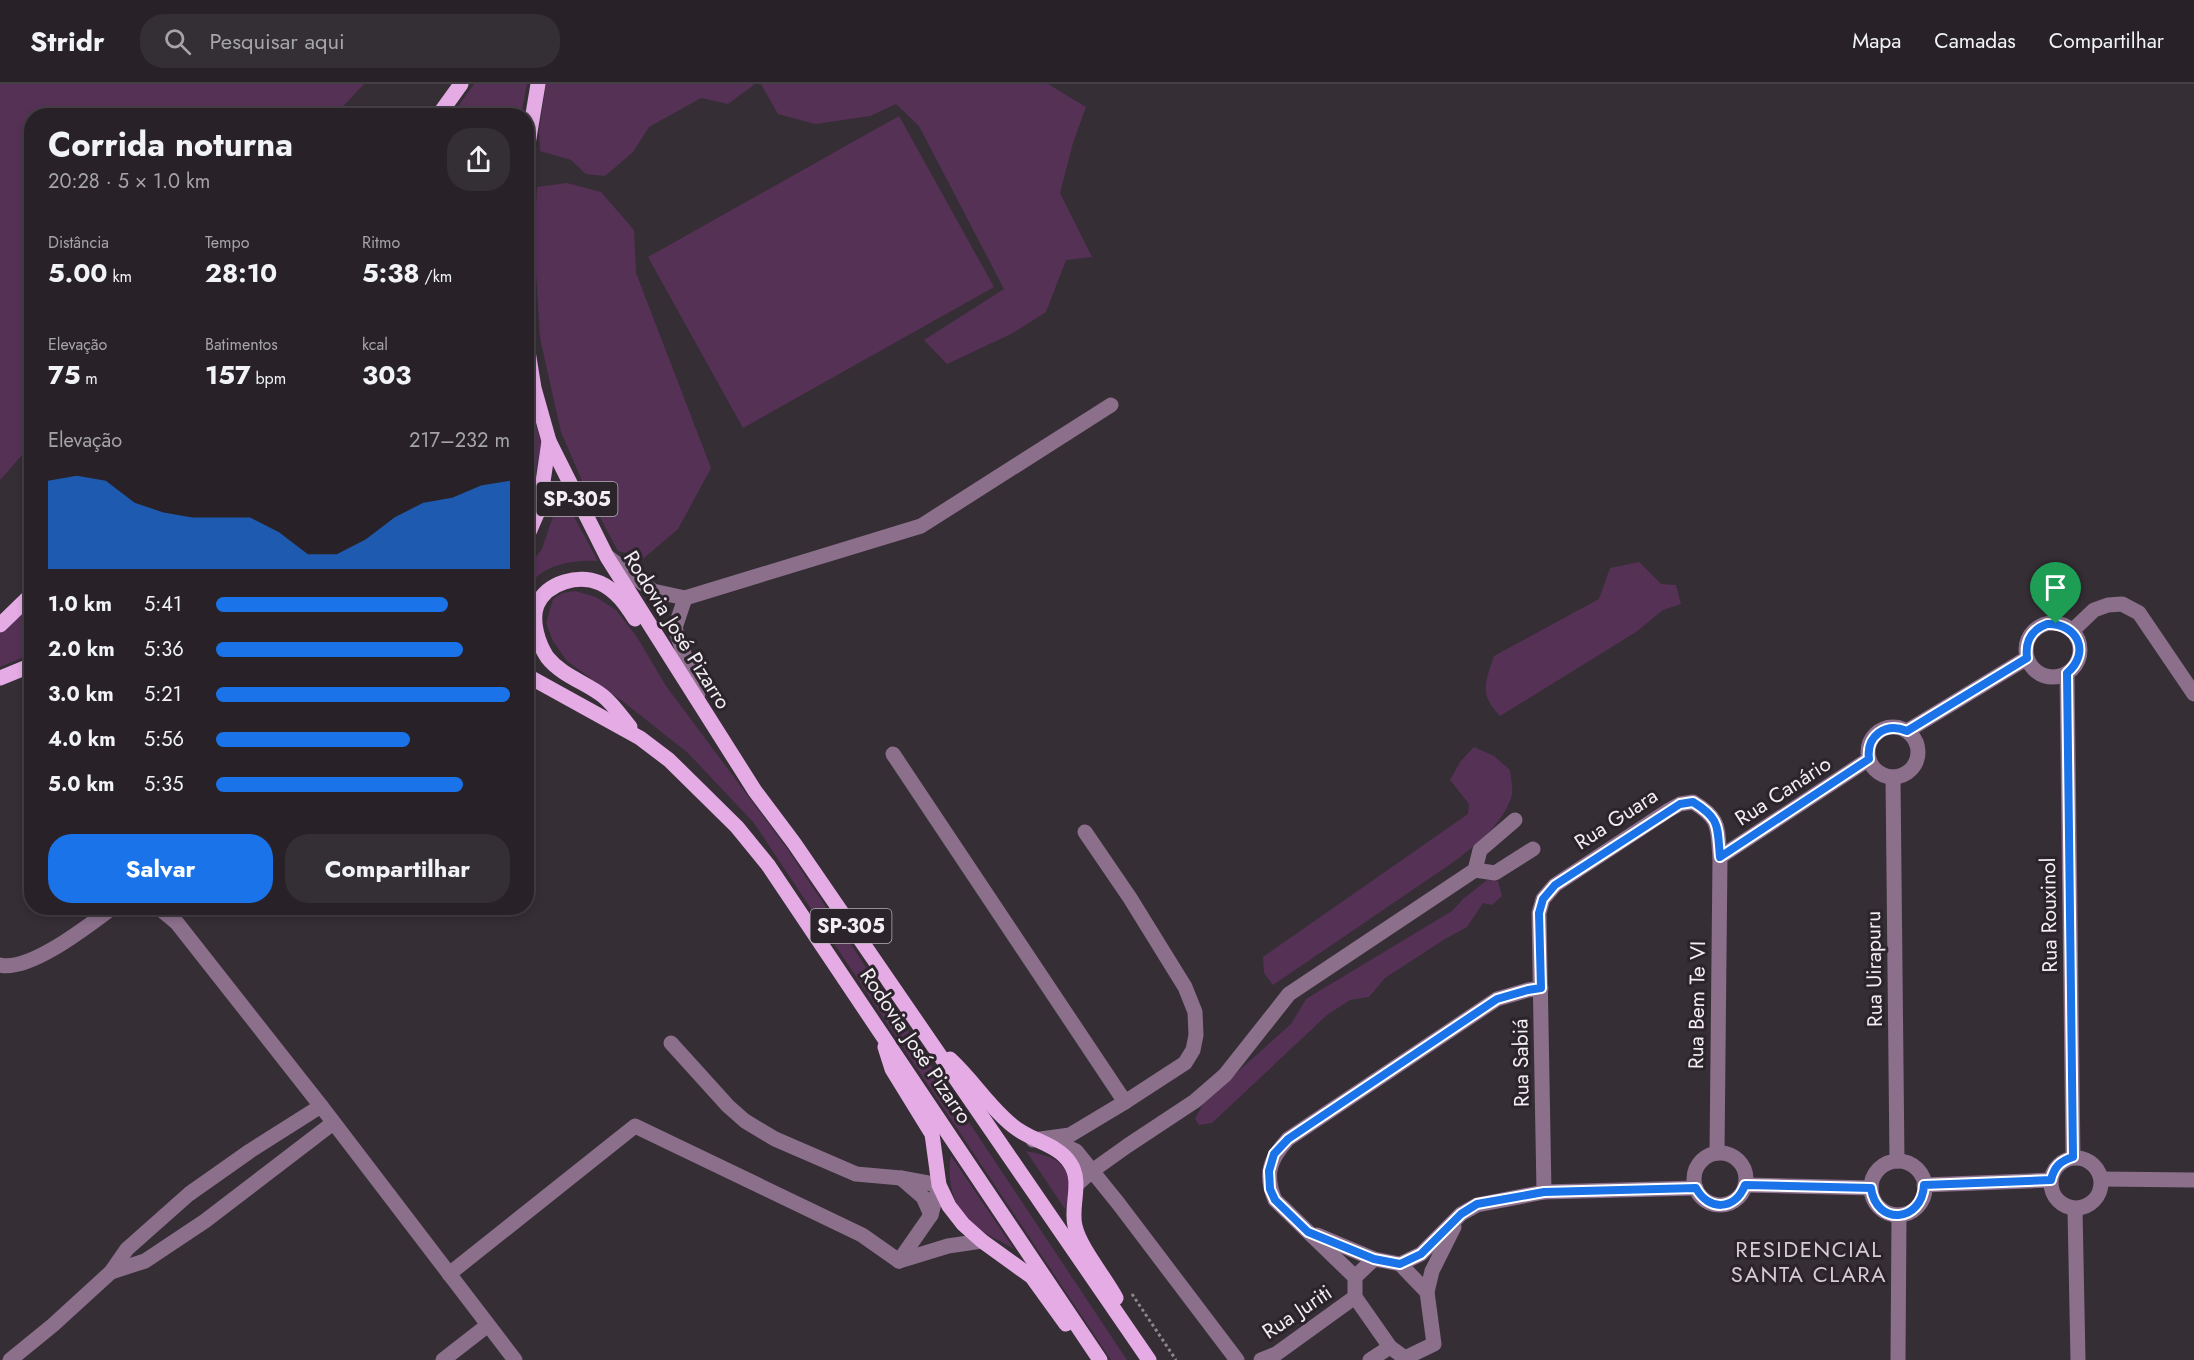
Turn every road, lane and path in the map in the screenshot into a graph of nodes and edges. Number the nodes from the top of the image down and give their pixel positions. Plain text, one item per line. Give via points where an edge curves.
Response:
1 (461, 84) edge
2 (538, 84) edge
3 (444, 108) edge
4 (534, 108) edge
5 (534, 394) edge
6 (1111, 405) dead end
7 (549, 441) junction
8 (534, 519) edge
9 (607, 557) junction
10 (685, 598) junction
11 (24, 602) edge
12 (0, 625) edge
13 (2072, 631) junction
14 (2027, 658) junction
15 (24, 668) edge
16 (2067, 673) junction
17 (0, 678) edge
18 (534, 679) edge
19 (687, 683) junction
20 (2194, 694) edge
21 (703, 709) junction
22 (1907, 731) junction
23 (640, 738) junction
24 (893, 754) dead end
25 (1869, 759) junction
26 (1893, 777) junction
27 (1515, 820) dead end
28 (1085, 832) dead end
29 (1533, 849) dead end
30 (1720, 857) junction
31 (1474, 870) junction
32 (1543, 899) joint
33 (102, 915) edge
34 (167, 915) edge
35 (2, 968) edge
36 (1541, 988) junction
37 (882, 1035) junction
38 (928, 1039) junction
39 (671, 1042) dead end
40 (1125, 1101) junction
41 (321, 1106) junction
42 (333, 1123) junction
43 (1070, 1135) junction
44 (1033, 1140) junction
45 (1076, 1150) junction
46 (1717, 1154) junction
47 (2073, 1157) junction
48 (1896, 1161) junction
49 (1092, 1171) junction
50 (901, 1178) junction
51 (2101, 1179) junction
52 (2051, 1180) junction
53 (2194, 1180) edge
54 (939, 1185) junction
55 (1076, 1185) junction
56 (1745, 1185) junction
57 (1924, 1185) junction
58 (1696, 1188) junction
59 (1871, 1188) junction
60 (1544, 1192) junction
61 (2075, 1209) junction
62 (1461, 1214) junction
63 (931, 1215) junction
64 (1899, 1215) junction
65 (1308, 1232) junction
66 (982, 1241) junction
67 (1374, 1259) junction
68 (900, 1261) junction
69 (1400, 1264) junction
70 (111, 1272) junction
71 (449, 1274) junction
72 (1355, 1276) junction
73 (1427, 1292) junction
74 (1355, 1297) junction
75 (488, 1325) junction
76 (1434, 1344) junction
77 (1390, 1347) junction
78 (1148, 1358) edge
79 (1406, 1359) edge
80 (10, 1360) edge
81 (443, 1360) edge
82 (515, 1360) edge
83 (1099, 1360) edge
84 (1237, 1360) edge
85 (1261, 1360) edge
86 (1370, 1360) edge
87 (1434, 1360) edge
88 (1898, 1360) edge
89 (2078, 1360) edge

1 - 3 main road
2 - 4 main road
5 - 7 main road
6 - 10 street via 921,526
7 - 8 main road
7 - 9 main road, Rodovia José Pizarro / SP-305
9 - 10 street via 653,591
9 - 19 main road, Rodovia José Pizarro / SP-305
10 - 21 street via 675,628
11 - 12 main road
13 - 14 street via 2056,624 2039,627 2028,641
13 - 16 street via 2080,653
13 - 20 street via 2094,610 2122,604 2139,613
14 - 16 street via 2044,676
14 - 22 street
15 - 17 main road
16 - 47 street, Rua Rouxinol
18 - 23 main road, Rodovia José Pizarro
19 - 21 main road, Rodovia José Pizarro / SP-305
19 - 23 main road via 660,658 625,604 599,582 562,582 538,603 534,617 537,637 547,657 565,674 603,696
21 - 38 main road, Rodovia José Pizarro / SP-305 via 755,791
22 - 25 street via 1892,727 1878,732 1870,744
22 - 26 street via 1916,744 1917,759 1908,772
23 - 37 main road, Rodovia José Pizarro via 707,797 768,865
24 - 40 street
25 - 26 street via 1878,772
25 - 30 street, Rua Canário
26 - 48 street, Rua Uirapuru
27 - 31 street via 1480,850
28 - 40 street via 1149,928 1185,987 1195,1012 1193,1050 1185,1062
29 - 31 street via 1495,873
30 - 32 street, Rua Guara via 1717,822 1693,802 1680,804 1555,885
30 - 46 street, Rua Bem Te VI
31 - 49 street via 1289,994 1225,1075 1195,1101
32 - 36 street, Rua Sabiá via 1539,913
33 - 35 street via 36,957
34 - 41 street
36 - 60 street, Rua Sabiá
36 - 65 street via 1497,999 1288,1139 1274,1154 1269,1171 1270,1189 1275,1200
37 - 54 main road via 892,1070 932,1134
37 - 83 main road, Rodovia José Pizarro
38 - 44 main road via 962,1069 989,1106
38 - 78 main road
39 - 50 street via 728,1106 775,1139 856,1174
40 - 43 street
41 - 42 street
41 - 70 street via 189,1194 127,1249
42 - 70 street via 205,1221 145,1261
42 - 71 street
43 - 44 street
43 - 45 street
44 - 45 street
44 - 55 main road via 1062,1153 1072,1164
45 - 49 street
45 - 55 street
46 - 56 street via 1739,1162 1744,1169
46 - 58 street via 1698,1166
47 - 51 street via 2088,1160
47 - 52 street via 2058,1165
48 - 57 street via 1918,1170
48 - 59 street via 1875,1172
49 - 55 street
49 - 84 street
50 - 54 street
50 - 63 street via 923,1197
51 - 53 street
51 - 61 street via 2095,1200
52 - 57 street
52 - 61 street via 2060,1203
54 - 63 street
54 - 66 main road via 963,1224
55 - 78 main road via 1074,1224 1078,1236
56 - 58 street via 1736,1199 1721,1205 1706,1201
56 - 59 street
57 - 64 street via 1924,1194 1915,1209
58 - 60 street
59 - 64 street via 1872,1197 1882,1210
60 - 62 street via 1477,1204
61 - 89 street
62 - 69 street via 1421,1254
62 - 73 street via 1432,1271
63 - 68 street
64 - 88 street
65 - 67 street
65 - 72 street
66 - 68 street via 948,1246
66 - 83 main road via 1032,1277 1055,1311
67 - 69 street
67 - 72 street
68 - 71 street via 862,1235 635,1126
69 - 73 street
70 - 80 street
71 - 75 street
72 - 74 street
73 - 76 street
74 - 77 street
74 - 85 street, Rua Juriti via 1276,1354
75 - 81 street
75 - 82 street
76 - 79 street
76 - 87 street
77 - 79 street
77 - 86 street

